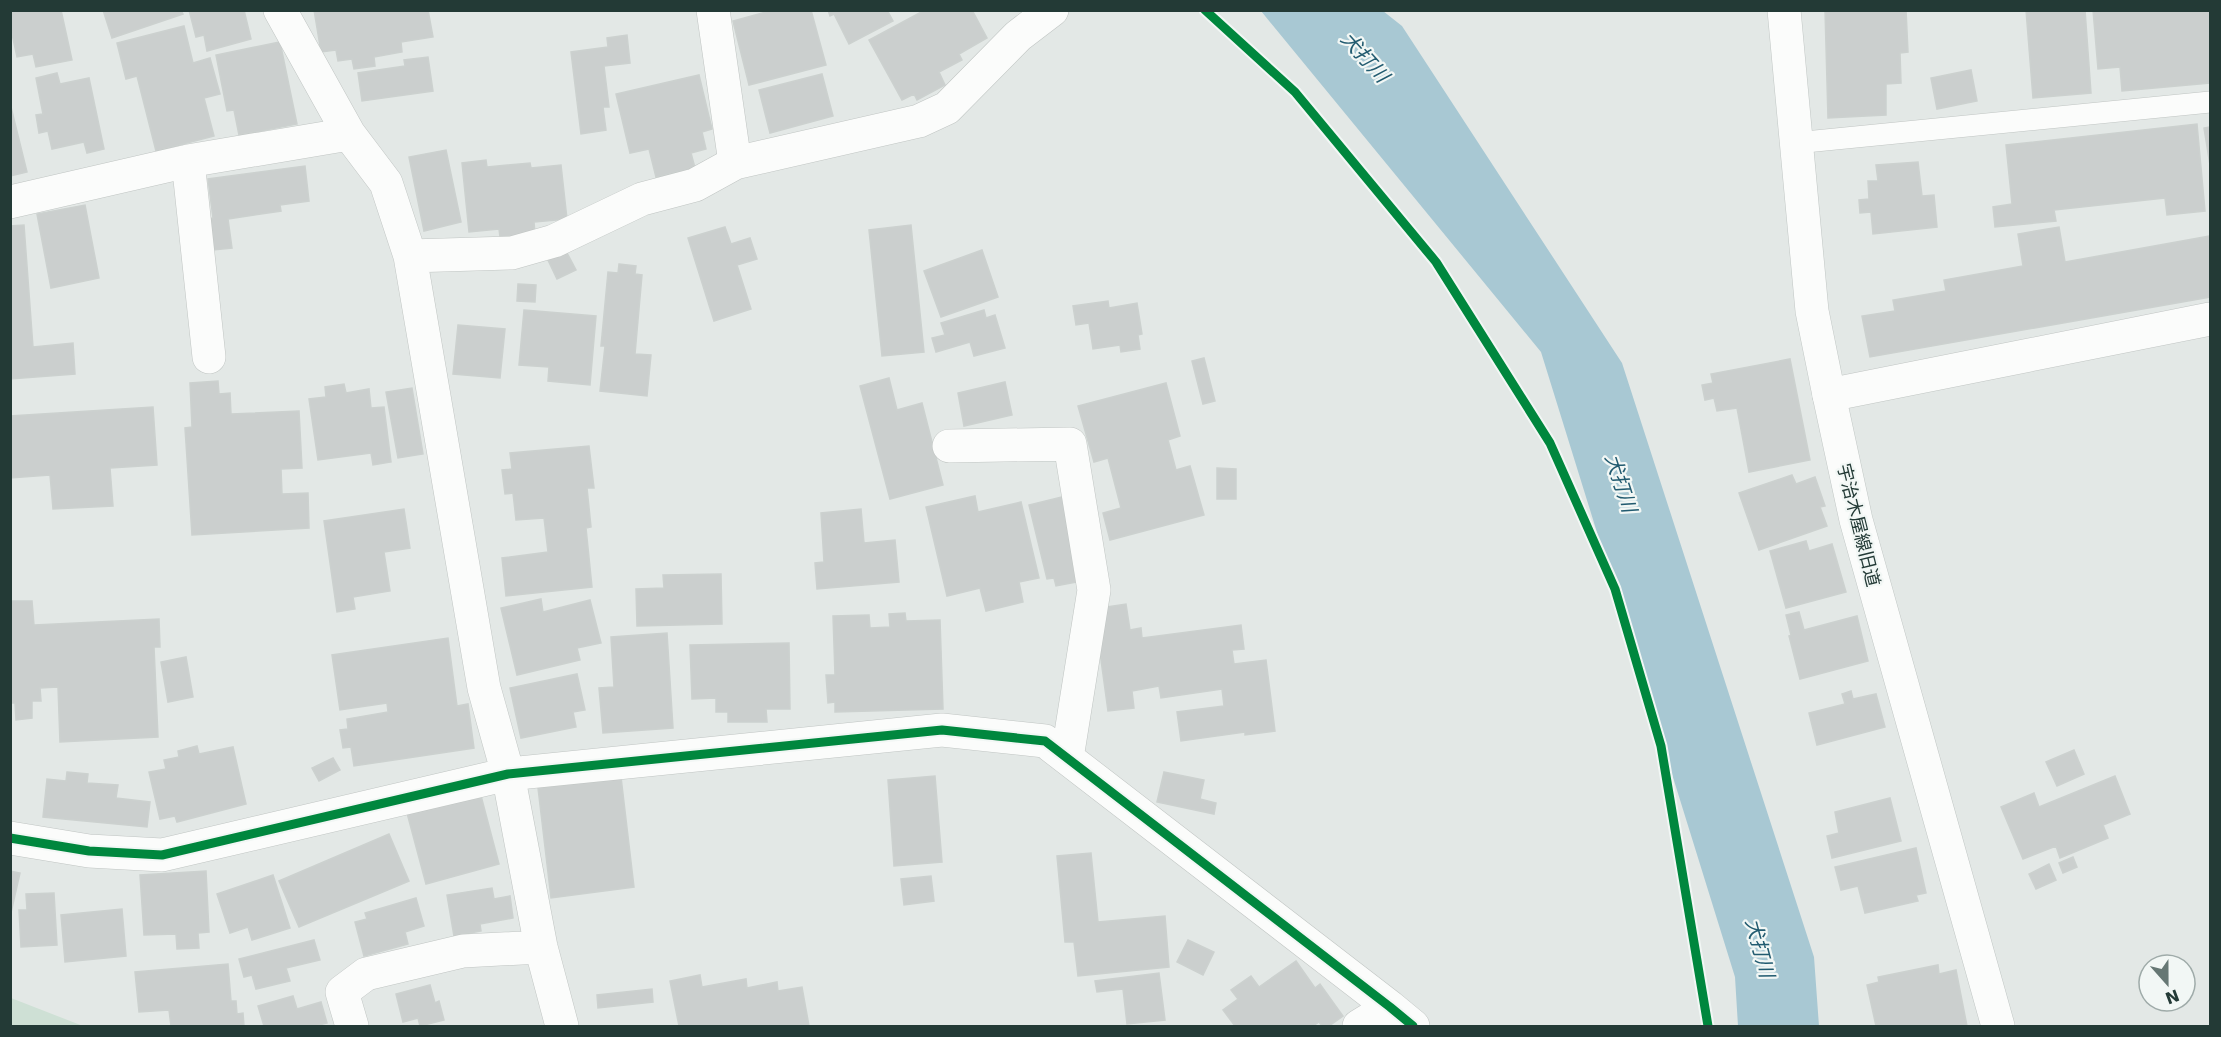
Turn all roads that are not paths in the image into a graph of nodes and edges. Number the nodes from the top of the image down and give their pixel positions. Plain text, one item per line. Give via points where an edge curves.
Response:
1 (280, 10) edge
2 (713, 10) edge
3 (1052, 10) edge
4 (1784, 10) edge
5 (2211, 102) edge
6 (349, 134) junction
7 (1795, 143) junction
8 (188, 160) junction
9 (735, 163) junction
10 (10, 201) edge
11 (410, 256) junction
12 (2211, 319) edge
13 (209, 357) dead end
14 (1829, 395) junction
15 (950, 446) dead end
16 (1067, 758) junction
17 (508, 774) junction
18 (10, 838) edge
19 (540, 947) junction
20 (1402, 1016) edge
21 (352, 1026) edge
22 (562, 1026) edge
23 (1359, 1026) edge
24 (1998, 1026) edge

1 - 6 street
2 - 9 street
3 - 9 street via 1018,36 947,108 919,121
4 - 7 street, 宇治木屋線旧道
5 - 7 lane
6 - 8 street
6 - 11 street via 386,183
7 - 14 street, 宇治木屋線旧道 via 1812,311
8 - 10 street
8 - 13 street
9 - 11 street via 695,185 642,199 554,242 512,252
11 - 17 street via 484,688
12 - 14 street
14 - 24 street, 宇治木屋線旧道 via 1856,520
15 - 16 street via 1070,444 1094,590
16 - 17 street via 1045,741 942,730
16 - 20 street
17 - 18 street via 162,855 88,851
17 - 19 street
19 - 21 street via 463,951 366,974 342,992
19 - 22 street
20 - 23 street

